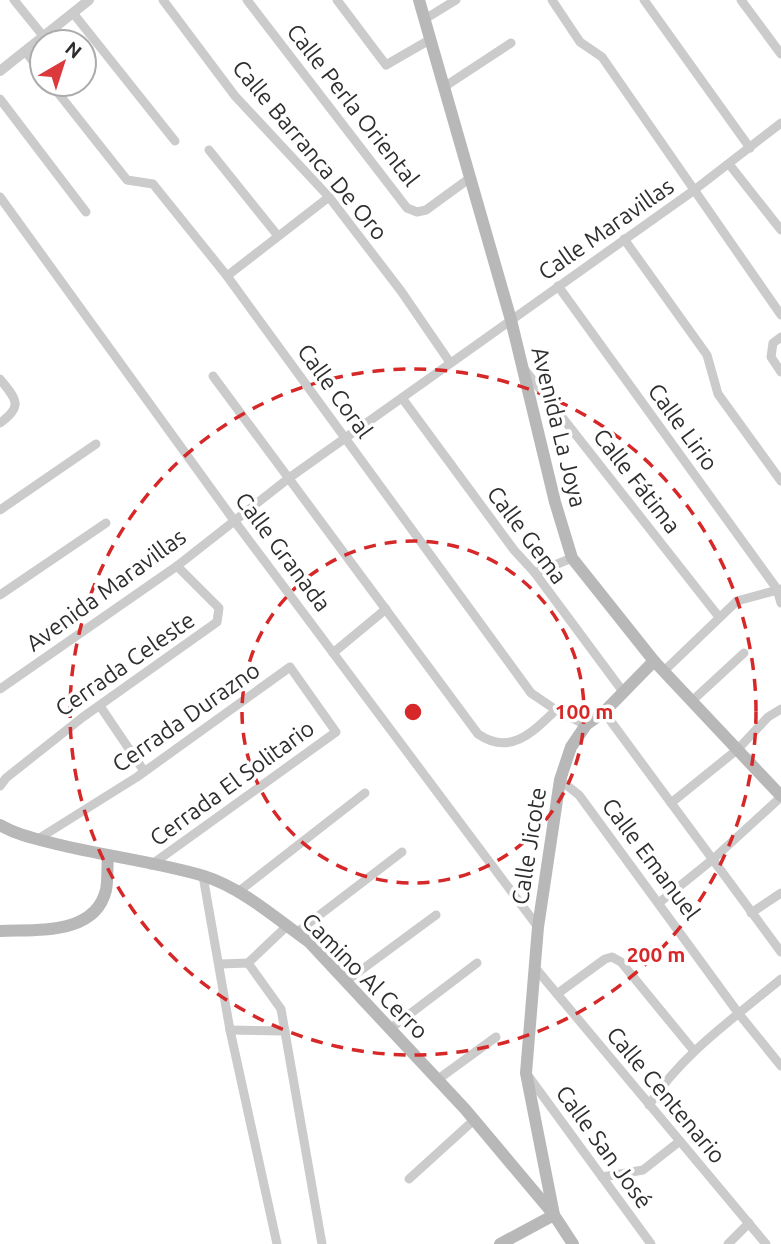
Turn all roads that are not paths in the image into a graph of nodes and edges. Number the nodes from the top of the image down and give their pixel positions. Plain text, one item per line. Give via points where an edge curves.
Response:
1 (14, 0) edge
2 (89, 0) edge
3 (163, 0) edge
4 (247, 0) edge
5 (337, 0) edge
6 (419, 0) edge
7 (456, 0) edge
8 (552, 0) edge
9 (644, 0) edge
10 (741, 0) edge
11 (73, 13) junction
12 (425, 19) junction
13 (37, 28) edge
14 (55, 28) edge
15 (431, 39) junction
16 (511, 43) dead end
17 (28, 49) edge
18 (25, 51) junction
19 (781, 54) edge
20 (28, 55) edge
21 (0, 71) edge
22 (444, 87) junction
23 (62, 98) edge
24 (0, 99) edge
25 (779, 128) edge
26 (175, 141) dead end
27 (750, 148) junction
28 (209, 150) dead end
29 (729, 164) junction
30 (470, 178) junction
31 (693, 191) junction
32 (0, 197) edge
33 (329, 197) junction
34 (86, 212) dead end
35 (781, 230) edge
36 (278, 236) junction
37 (624, 239) junction
38 (227, 276) junction
39 (558, 286) junction
40 (781, 315) edge
41 (511, 320) junction
42 (781, 337) edge
43 (449, 361) junction
44 (524, 368) junction
45 (781, 372) edge
46 (213, 376) dead end
47 (0, 379) edge
48 (402, 398) junction
49 (0, 423) edge
50 (345, 438) junction
51 (96, 444) dead end
52 (289, 478) junction
53 (781, 481) edge
54 (0, 510) edge
55 (233, 519) junction
56 (107, 523) dead end
57 (572, 558) junction
58 (177, 566) junction
59 (535, 573) junction
60 (779, 589) edge
61 (0, 595) edge
62 (781, 603) edge
63 (386, 609) junction
64 (719, 617) junction
65 (333, 653) junction
66 (744, 653) dead end
67 (654, 661) junction
68 (664, 671) junction
69 (0, 689) edge
70 (624, 693) junction
71 (693, 700) junction
72 (100, 706) junction
73 (781, 709) edge
74 (556, 710) junction
75 (604, 712) junction
76 (586, 725) junction
77 (336, 732) joint
78 (738, 749) junction
79 (144, 772) junction
80 (560, 780) junction
81 (0, 786) edge
82 (365, 793) dead end
83 (781, 797) edge
84 (671, 803) junction
85 (4, 827) edge
86 (38, 839) junction
87 (402, 852) dead end
88 (108, 857) junction
89 (712, 860) junction
90 (151, 865) junction
91 (203, 876) junction
92 (238, 892) junction
93 (781, 894) edge
94 (660, 902) junction
95 (751, 913) junction
96 (436, 915) dead end
97 (538, 927) junction
98 (291, 930) junction
99 (0, 931) edge
100 (781, 952) edge
101 (248, 963) junction
102 (477, 963) dead end
103 (220, 964) junction
104 (537, 970) junction
105 (781, 979) edge
106 (345, 982) junction
107 (557, 994) junction
108 (739, 1014) junction
109 (390, 1029) junction
110 (230, 1030) junction
111 (285, 1031) junction
112 (496, 1037) dead end
113 (694, 1051) junction
114 (781, 1066) edge
115 (526, 1073) junction
116 (437, 1080) junction
117 (649, 1105) junction
118 (474, 1120) junction
119 (680, 1141) junction
120 (602, 1177) junction
121 (409, 1180) dead end
122 (554, 1215) junction
123 (749, 1223) junction
124 (277, 1244) edge
125 (322, 1244) edge
126 (500, 1244) edge
127 (573, 1244) edge
128 (651, 1244) edge
129 (728, 1244) edge
130 (766, 1244) edge

1 - 13 street
2 - 11 street
3 - 33 street, Calle Barranca De Oro via 235,96
4 - 30 street, Calle Perla Oriental via 407,208 426,210
5 - 15 street via 386,65
6 - 12 main road, Avenida La Joya
7 - 12 street
8 - 31 street via 580,43 602,57
9 - 27 street
10 - 19 street
11 - 14 street
11 - 26 street
12 - 15 main road, Avenida La Joya
15 - 22 main road, Avenida La Joya
16 - 22 street
17 - 18 street
18 - 20 street
18 - 21 street
22 - 30 main road, Avenida La Joya
23 - 38 street, Calle Coral via 127,180 153,184
24 - 34 street
25 - 27 street, Calle Maravillas
27 - 29 street, Calle Maravillas
28 - 36 street
29 - 31 street, Calle Maravillas
29 - 35 street
30 - 41 main road, Avenida La Joya
31 - 37 street, Calle Maravillas
31 - 40 street
32 - 55 street, Calle Granada
33 - 36 street
33 - 43 street, Calle Barranca De Oro
36 - 38 street
37 - 39 street, Calle Maravillas
37 - 53 street via 707,355 718,394
38 - 50 street, Calle Coral
39 - 41 street, Calle Maravillas
39 - 60 street, Calle Lirio
41 - 43 street, Calle Maravillas
41 - 44 main road, Avenida La Joya
42 - 45 street via 773,343 771,357
43 - 48 street, Calle Maravillas
44 - 57 main road, Avenida La Joya
44 - 64 street, Calle Fátima
46 - 52 street
47 - 49 street via 15,398 16,407
48 - 50 street, Calle Maravillas
48 - 59 street, Calle Gema
50 - 52 street, Avenida Maravillas
50 - 74 street, Calle Coral via 531,692
51 - 54 street
52 - 55 street, Avenida Maravillas
52 - 63 street
55 - 58 street, Avenida Maravillas
55 - 65 street, Calle Granada
56 - 61 street
57 - 59 street
57 - 67 main road, Avenida La Joya
58 - 69 street, Avenida Maravillas
58 - 72 street, Cerrada Celeste via 219,608 217,622
59 - 70 street, Calle Gema
60 - 62 street, Calle Lirio
60 - 64 street via 737,601
63 - 65 street
63 - 74 street via 478,734 491,743 505,744 532,733
64 - 68 street
65 - 97 street, Calle Granada
66 - 71 street
67 - 68 main road, Avenida La Joya
67 - 70 main road, Calle Jicote
68 - 71 main road, Avenida La Joya
70 - 75 main road, Calle Jicote
71 - 78 main road, Avenida La Joya
72 - 79 street
72 - 81 street, Cerrada Celeste via 43,747
73 - 78 street
74 - 76 street, Calle Coral
75 - 76 main road, Calle Jicote
75 - 84 street
76 - 80 main road, Calle Jicote via 571,747
77 - 79 street, Cerrada Durazno via 290,667
77 - 90 street, Cerrada El Solitario
78 - 83 main road, Avenida La Joya
78 - 84 street
79 - 86 street, Cerrada Durazno
80 - 94 street, Calle Emanuel via 579,795
80 - 97 main road, Calle Jicote
82 - 92 street
83 - 89 street
84 - 89 street
85 - 86 main road, Camino Al Cerro
86 - 88 main road, Camino Al Cerro
87 - 98 street
88 - 90 main road, Camino Al Cerro
88 - 99 main road via 106,890 98,909 86,919 68,927
89 - 94 street
89 - 95 street
90 - 91 main road, Camino Al Cerro
91 - 92 main road, Camino Al Cerro
91 - 103 street
92 - 98 main road, Camino Al Cerro
93 - 95 street
94 - 108 street, Calle Emanuel
95 - 100 street
96 - 106 street
97 - 104 main road, Calle Jicote
98 - 101 street
98 - 106 main road, Camino Al Cerro
101 - 103 street
101 - 111 street via 281,1009
102 - 109 street
103 - 110 street
104 - 107 street, Calle Centenario
104 - 115 main road, Calle Jicote
105 - 108 street
106 - 109 main road, Camino Al Cerro
107 - 113 street via 612,957
107 - 117 street, Calle Centenario
108 - 113 street
108 - 114 street, Calle Emanuel
109 - 116 main road, Camino Al Cerro
110 - 111 street
110 - 124 street
111 - 125 street
112 - 116 street
113 - 117 street
115 - 120 street, Calle San José
115 - 122 main road, Calle Jicote
116 - 118 main road, Camino Al Cerro
117 - 119 street, Calle Centenario
118 - 121 street
118 - 122 main road, Camino Al Cerro
119 - 120 street via 643,1170
119 - 123 street, Calle Centenario
120 - 128 street, Calle San José
122 - 126 main road
122 - 127 main road, Camino Al Cerro
123 - 129 street
123 - 130 street, Calle Centenario

